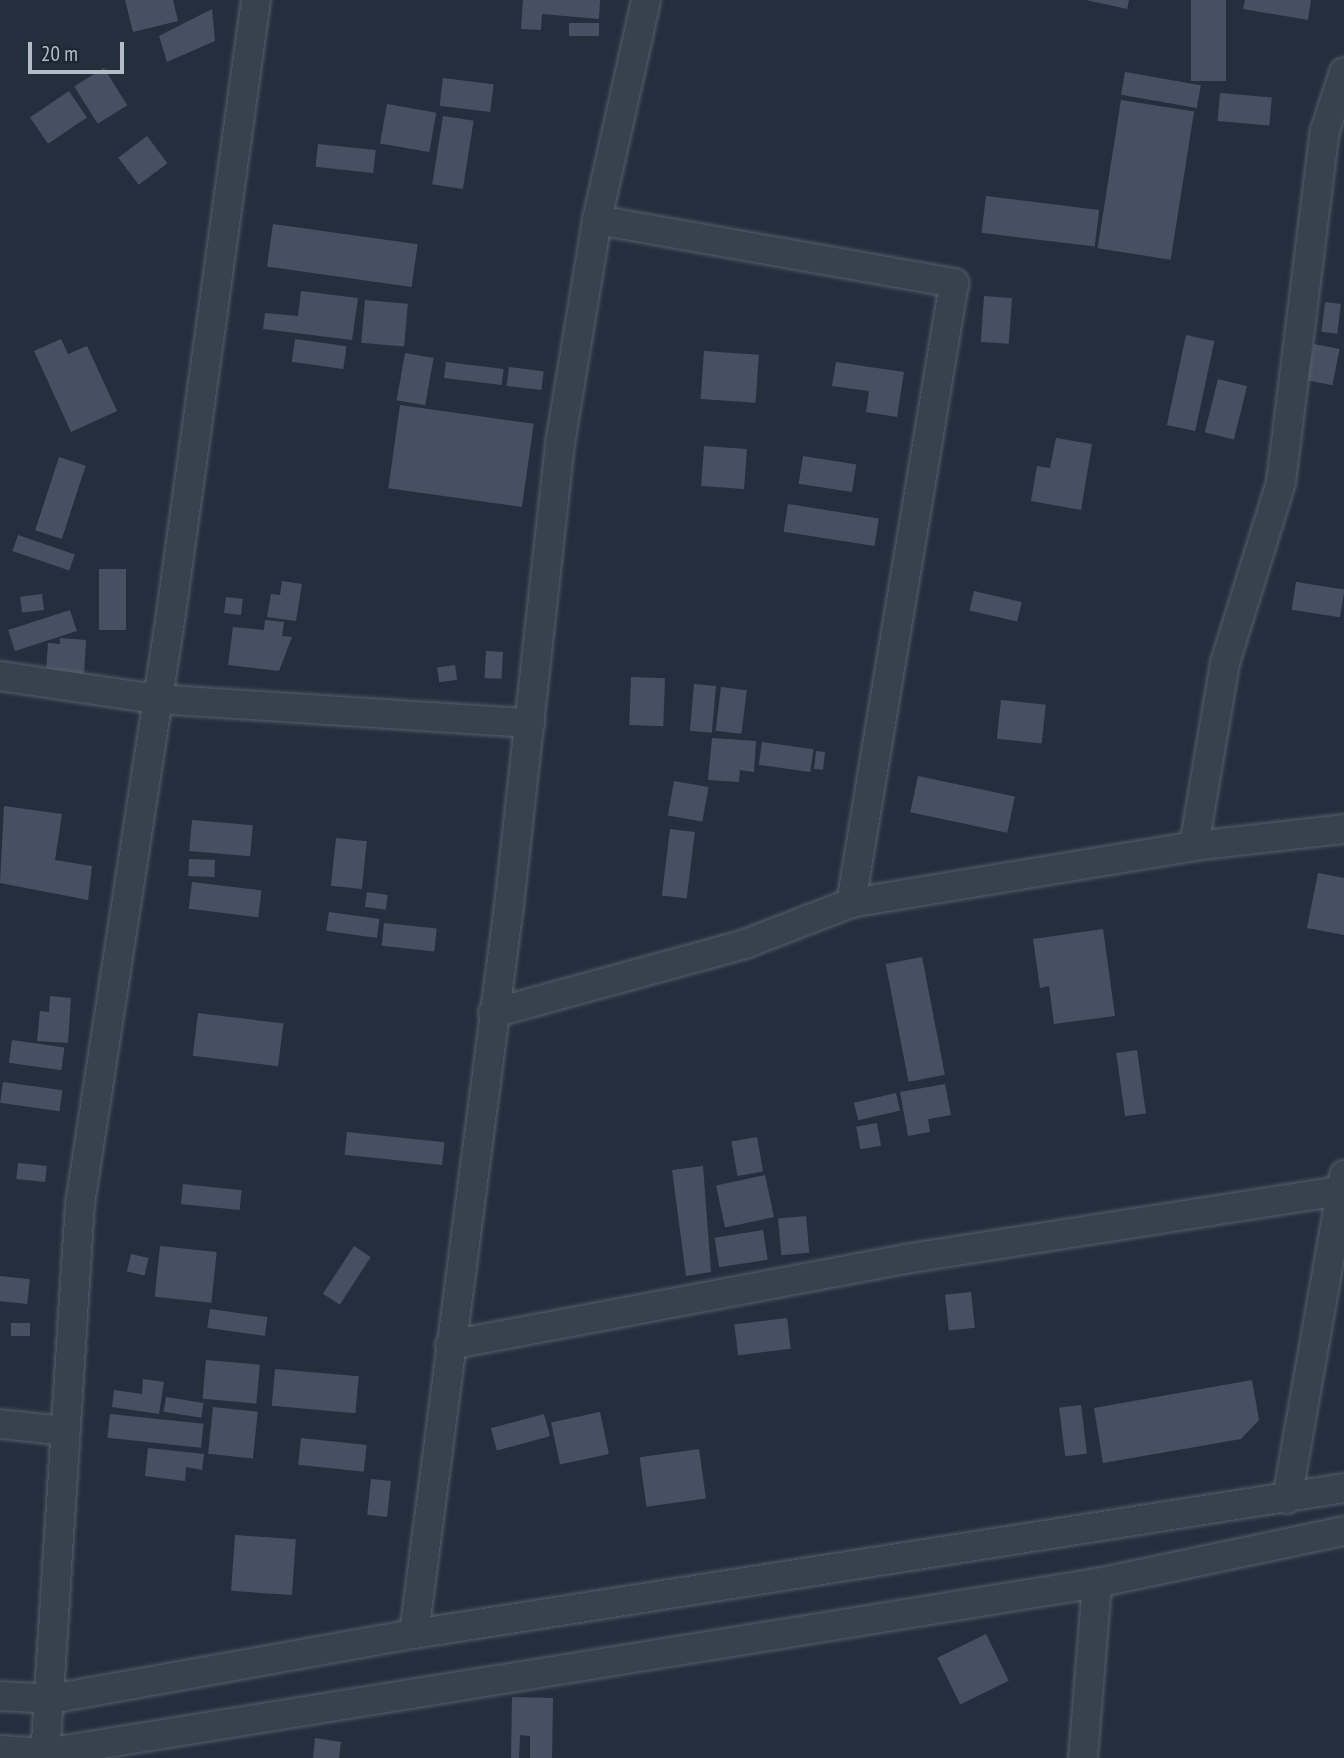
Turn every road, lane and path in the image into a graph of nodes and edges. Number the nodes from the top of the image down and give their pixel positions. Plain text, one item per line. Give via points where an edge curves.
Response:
1 (256, 0) edge
2 (646, 0) edge
3 (1344, 72) edge
4 (597, 220) junction
5 (0, 676) edge
6 (156, 699) junction
7 (530, 723) junction
8 (1344, 829) edge
9 (1194, 846) junction
10 (851, 903) junction
11 (493, 1013) junction
12 (1342, 1183) edge
13 (450, 1345) junction
14 (0, 1424) edge
15 (65, 1431) junction
16 (1344, 1488) edge
17 (1287, 1499) junction
18 (1344, 1531) edge
19 (1097, 1583) junction
20 (414, 1634) junction
21 (0, 1696) edge
22 (51, 1699) junction
23 (0, 1750) edge
24 (46, 1755) edge
25 (1083, 1758) edge

1 - 6 street
2 - 4 street
3 - 9 street via 1325,131 1281,482 1225,663
4 - 7 street via 561,438
4 - 10 street via 954,283
5 - 6 street
6 - 7 street
6 - 15 street via 80,1204
7 - 11 street
8 - 9 street
9 - 10 street
10 - 11 street via 745,944
11 - 13 street
12 - 13 street
12 - 17 street
13 - 20 street
14 - 15 street
15 - 22 street
16 - 17 street
17 - 20 street
18 - 19 street
19 - 24 street
19 - 25 street
20 - 22 street
21 - 22 street
22 - 24 street
23 - 24 street

